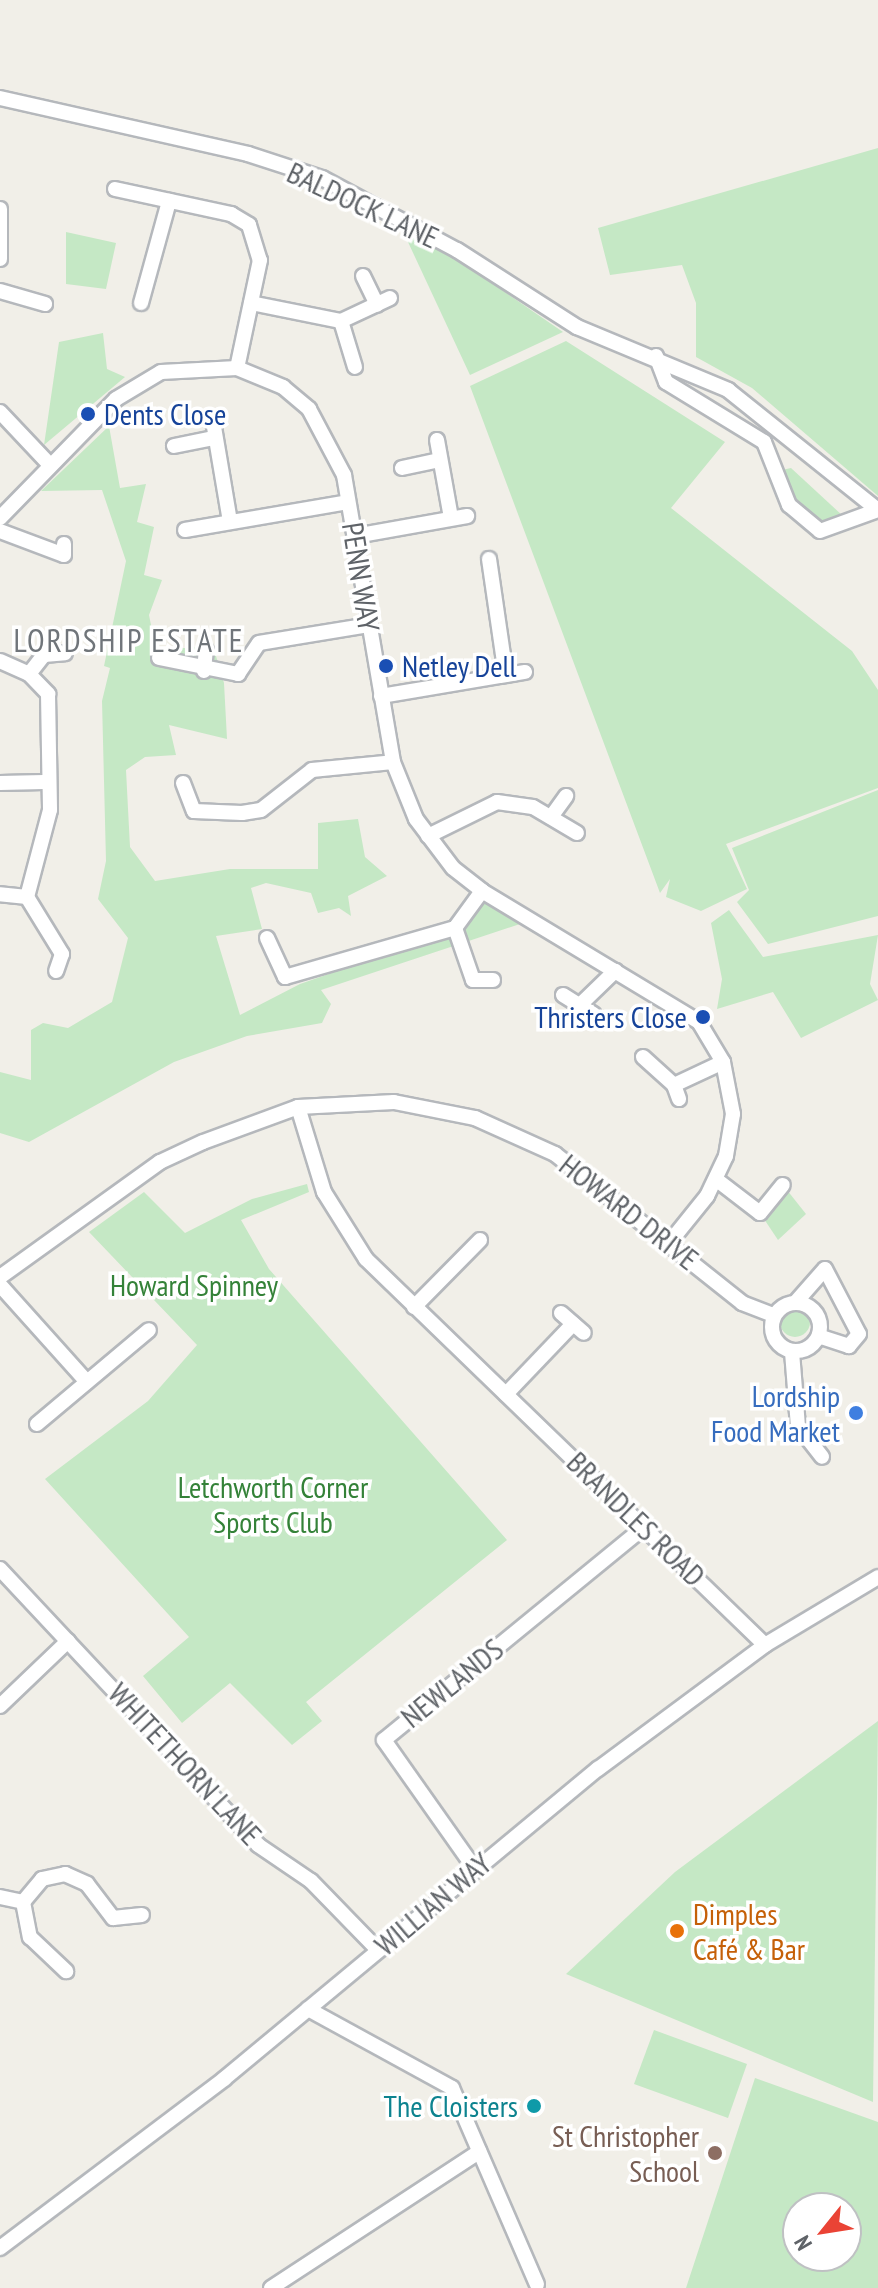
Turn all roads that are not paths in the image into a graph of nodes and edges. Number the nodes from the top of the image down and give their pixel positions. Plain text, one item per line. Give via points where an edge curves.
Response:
1 (0, 98) edge
2 (115, 189) dead end
3 (169, 201) junction
4 (0, 209) edge
5 (0, 259) edge
6 (363, 276) dead end
7 (0, 291) edge
8 (39, 298) dead end
9 (141, 303) dead end
10 (251, 303) junction
11 (341, 321) junction
12 (656, 356) junction
13 (355, 367) dead end
14 (237, 368) junction
15 (0, 412) edge
16 (213, 421) dead end
17 (214, 438) junction
18 (437, 440) dead end
19 (174, 446) dead end
20 (440, 460) junction
21 (49, 464) junction
22 (402, 468) dead end
23 (348, 502) junction
24 (878, 510) edge
25 (467, 516) dead end
26 (0, 518) edge
27 (451, 518) junction
28 (230, 522) junction
29 (185, 530) dead end
30 (0, 531) edge
31 (355, 536) junction
32 (64, 544) dead end
33 (489, 559) dead end
34 (491, 580) junction
35 (474, 583) dead end
36 (369, 625) junction
37 (206, 650) dead end
38 (65, 653) dead end
39 (159, 658) dead end
40 (0, 661) edge
41 (204, 671) junction
42 (525, 672) dead end
43 (29, 674) junction
44 (506, 675) junction
45 (381, 696) junction
46 (393, 762) junction
47 (44, 782) junction
48 (0, 783) edge
49 (183, 783) dead end
50 (566, 796) dead end
51 (551, 817) junction
52 (577, 833) dead end
53 (428, 836) junction
54 (482, 891) junction
55 (0, 894) edge
56 (27, 897) junction
57 (455, 928) junction
58 (267, 938) dead end
59 (56, 971) dead end
60 (615, 971) junction
61 (493, 980) dead end
62 (563, 995) dead end
63 (583, 1002) junction
64 (593, 1014) dead end
65 (643, 1057) dead end
66 (723, 1062) junction
67 (298, 1107) junction
68 (717, 1180) junction
69 (783, 1185) dead end
70 (480, 1240) dead end
71 (456, 1241) dead end
72 (670, 1242) junction
73 (468, 1252) junction
74 (0, 1277) edge
75 (0, 1285) edge
76 (795, 1303) junction
77 (414, 1307) junction
78 (561, 1313) dead end
79 (774, 1315) junction
80 (149, 1330) dead end
81 (819, 1336) junction
82 (792, 1352) junction
83 (87, 1382) junction
84 (506, 1394) junction
85 (37, 1424) dead end
86 (822, 1457) dead end
87 (644, 1527) junction
88 (0, 1569) edge
89 (878, 1577) edge
90 (68, 1641) junction
91 (765, 1645) junction
92 (0, 1706) edge
93 (475, 1869) junction
94 (0, 1897) edge
95 (23, 1902) junction
96 (142, 1915) dead end
97 (378, 1950) junction
98 (64, 1960) dead end
99 (308, 2009) junction
100 (479, 2152) junction
101 (0, 2248) edge
102 (537, 2284) dead end
103 (271, 2288) edge

1 - 12 street, BALDOCK LANE via 248,154 322,178 457,250 577,327
2 - 3 street
3 - 9 street
3 - 10 street via 249,225 261,253
4 - 5 street
6 - 11 street via 383,302
7 - 8 street
10 - 11 street
10 - 14 street
11 - 13 street
12 - 24 street, BALDOCK LANE via 748,403
12 - 24 street, BALDOCK LANE via 666,382 764,442 789,505 820,531
14 - 21 street, PENN WAY via 198,365 145,379
14 - 23 street, PENN WAY via 268,378 309,409 334,446
15 - 21 street
16 - 17 street
17 - 19 street
17 - 28 street
18 - 20 street
20 - 22 street
20 - 27 street
21 - 26 street, PENN WAY
23 - 28 street
23 - 31 street, PENN WAY
25 - 27 street
27 - 31 street
28 - 29 street
30 - 32 street via 64,555
31 - 36 street, PENN WAY
33 - 34 street
34 - 35 street
34 - 44 street
36 - 41 street via 266,641 249,650 238,674
36 - 45 street, PENN WAY
37 - 41 street
38 - 43 street via 44,655
39 - 41 street
40 - 43 street
42 - 44 street
43 - 47 street via 48,694
44 - 45 street
45 - 46 street, PENN WAY
46 - 49 street via 312,770 261,810 242,813 194,811
46 - 53 street, PENN WAY
47 - 48 street
47 - 56 street via 49,818
50 - 51 street
51 - 52 street
51 - 53 street via 497,802
53 - 54 street, PENN WAY
54 - 57 street
54 - 60 street, PENN WAY
55 - 56 street
56 - 59 street via 62,954
57 - 58 street via 285,977
57 - 61 street via 473,980
60 - 63 street
60 - 66 street, PENN WAY via 699,1022
62 - 63 street
63 - 64 street
65 - 66 street via 676,1092
66 - 68 street, PENN WAY via 733,1114
67 - 72 street, HOWARD DRIVE via 394,1102 475,1118 579,1168
67 - 74 street, HOWARD DRIVE via 160,1162
67 - 77 street, BRANDLES ROAD via 341,1225
68 - 69 street via 760,1213
68 - 72 street, PENN WAY
70 - 73 street
71 - 73 street
72 - 79 street, HOWARD DRIVE via 742,1303
73 - 77 street
75 - 83 street
76 - 79 street
76 - 81 street via 818,1317
76 - 81 street via 825,1269 859,1334 849,1346
77 - 84 street, BRANDLES ROAD
78 - 84 street via 578,1328
79 - 82 street via 773,1336
80 - 83 street
81 - 82 street
82 - 86 street via 798,1426
83 - 85 street
84 - 87 street, BRANDLES ROAD
87 - 91 street, BRANDLES ROAD
87 - 93 street, NEWLANDS via 384,1740
88 - 90 street, WHITETHORN LANE
89 - 91 street, WILLIAN WAY
90 - 92 street
90 - 97 street, WHITETHORN LANE via 258,1845 311,1881
91 - 93 street, WILLIAN WAY
93 - 97 street, WILLIAN WAY
94 - 95 street
95 - 96 street via 42,1879 65,1874 87,1884 113,1918
95 - 98 street via 30,1937
97 - 99 street, WILLIAN WAY
99 - 100 street via 452,2088
99 - 101 street, WILLIAN WAY
100 - 102 street
100 - 103 street

